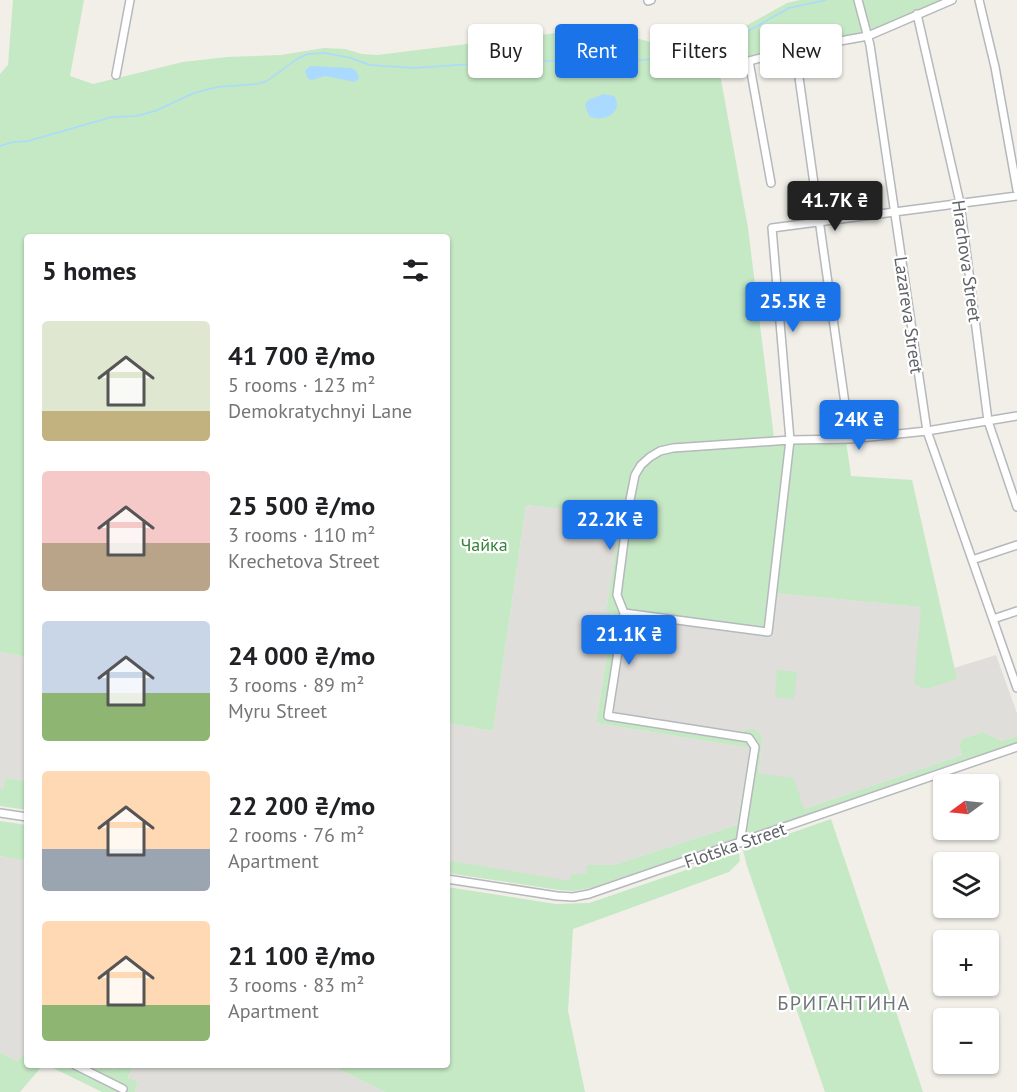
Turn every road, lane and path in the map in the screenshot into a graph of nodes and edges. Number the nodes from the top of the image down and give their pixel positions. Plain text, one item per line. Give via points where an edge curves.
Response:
1 (130, 0) edge
2 (858, 0) edge
3 (952, 0) edge
4 (979, 0) edge
5 (917, 14) junction
6 (868, 36) junction
7 (842, 41) edge
8 (760, 58) edge
9 (116, 75) dead end
10 (799, 78) edge
11 (771, 183) dead end
12 (1017, 190) edge
13 (1017, 196) edge
14 (960, 203) junction
15 (894, 212) junction
16 (820, 222) junction
17 (1017, 416) edge
18 (988, 421) junction
19 (927, 431) junction
20 (850, 439) junction
21 (790, 440) junction
22 (1017, 507) edge
23 (1017, 544) edge
24 (972, 560) junction
25 (1017, 611) edge
26 (624, 613) junction
27 (993, 619) junction
28 (1015, 676) edge
29 (1017, 688) edge
30 (1017, 747) edge
31 (0, 813) edge
32 (24, 817) edge
33 (741, 843) junction
34 (450, 879) edge
35 (81, 1068) edge
36 (123, 1089) dead end

1 - 9 street
2 - 6 street, Lazareva Street
3 - 5 street
4 - 12 street
5 - 6 street
5 - 14 street, Hrachova Street
6 - 7 street
6 - 15 street, Lazareva Street
8 - 11 street via 749,61
10 - 16 street
13 - 14 street
14 - 15 street
14 - 18 street, Hrachova Street
15 - 16 street
15 - 19 street, Lazareva Street
16 - 20 street
16 - 21 street via 772,228
17 - 18 street
18 - 19 street
18 - 22 street, Hrachova Street
19 - 20 street
19 - 24 street, Lazareva Street
20 - 21 street
21 - 26 street via 673,448 655,453 641,465 631,493 617,595
21 - 26 street via 768,632
23 - 24 street
24 - 27 street, Lazareva Street
25 - 27 street
26 - 33 street via 608,716 749,738 755,747
27 - 28 street, Lazareva Street
28 - 29 street, Lazareva Street
30 - 33 street, Flotska Street
31 - 32 street
33 - 34 street, Flotska Street via 581,896 557,896
35 - 36 street

